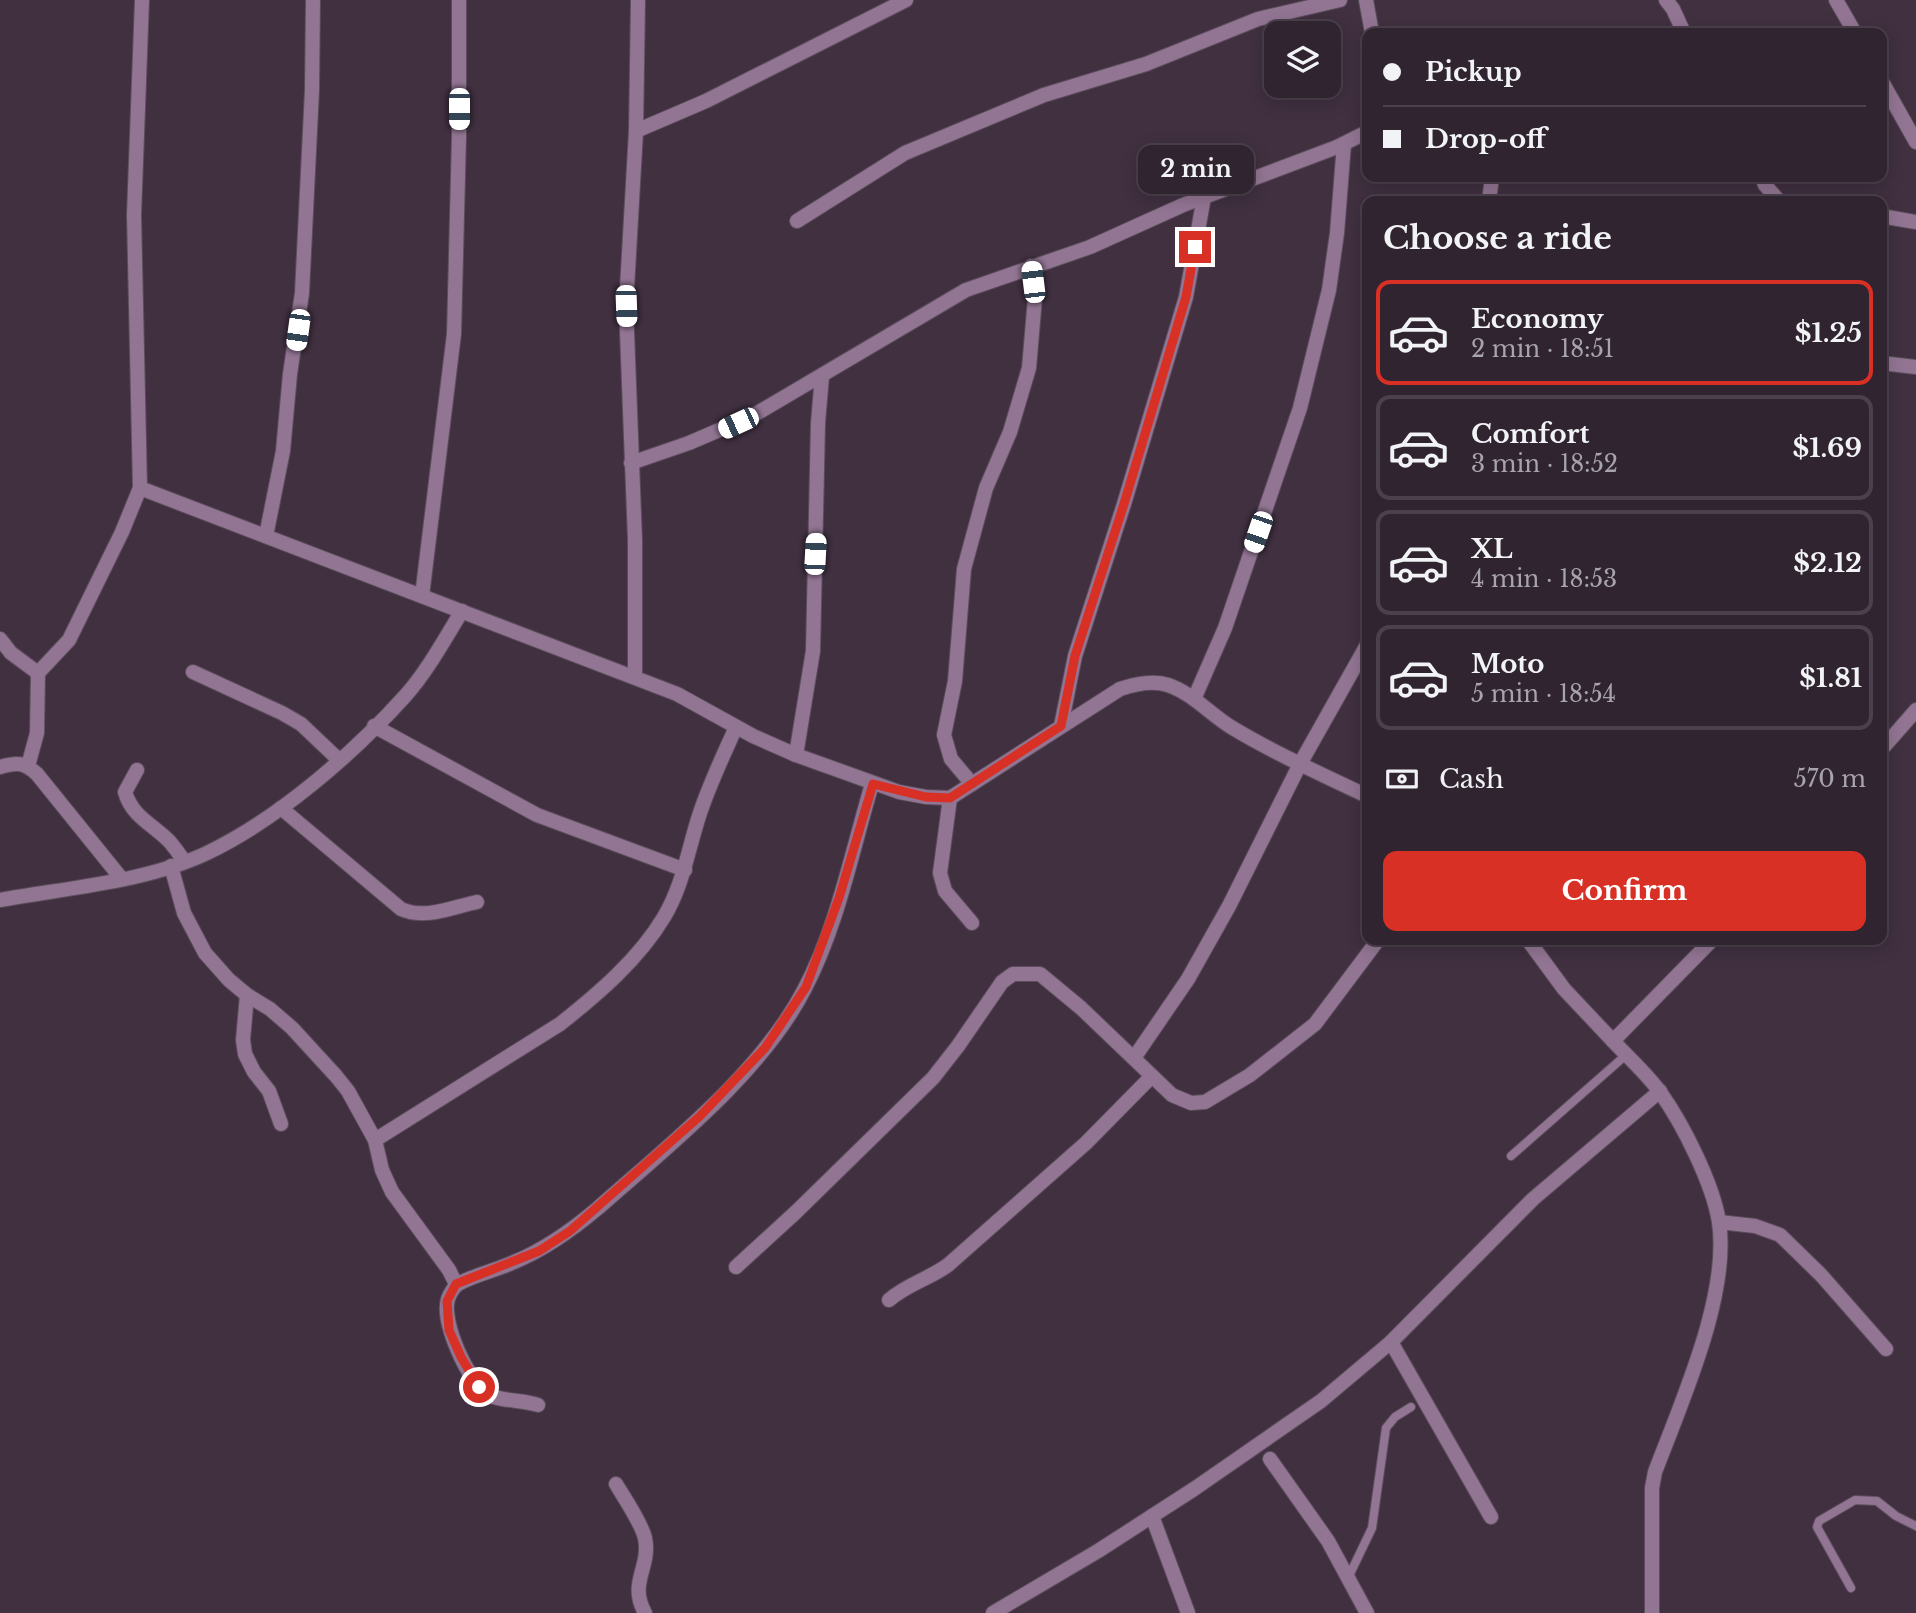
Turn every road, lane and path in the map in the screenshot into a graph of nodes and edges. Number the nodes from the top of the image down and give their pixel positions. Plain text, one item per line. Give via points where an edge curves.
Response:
1 (142, 0) edge
2 (313, 0) edge
3 (459, 0) edge
4 (638, 0) edge
5 (906, 0) edge
6 (1340, 0) edge
7 (1366, 0) edge
8 (1666, 0) edge
9 (1836, 0) edge
10 (1371, 28) edge
11 (1682, 28) edge
12 (1852, 28) edge
13 (1887, 91) edge
14 (636, 131) junction
15 (1362, 135) edge
16 (1916, 142) edge
17 (1344, 144) junction
18 (1764, 182) edge
19 (1775, 196) edge
20 (1204, 197) junction
21 (1887, 217) edge
22 (797, 221) dead end
23 (1916, 222) edge
24 (1031, 266) junction
25 (1887, 363) edge
26 (1916, 367) edge
27 (822, 376) junction
28 (631, 463) junction
29 (140, 488) junction
30 (266, 536) junction
31 (422, 596) junction
32 (462, 611) junction
33 (0, 639) edge
34 (1362, 654) edge
35 (192, 672) dead end
36 (38, 673) junction
37 (635, 677) junction
38 (1194, 699) junction
39 (1916, 710) edge
40 (374, 726) junction
41 (1061, 726) junction
42 (736, 727) junction
43 (1887, 743) edge
44 (796, 755) junction
45 (339, 760) junction
46 (1300, 764) junction
47 (28, 766) junction
48 (0, 767) edge
49 (137, 770) dead end
50 (873, 784) junction
51 (972, 785) junction
52 (1362, 794) edge
53 (950, 798) junction
54 (281, 808) junction
55 (178, 863) junction
56 (685, 870) junction
57 (121, 878) junction
58 (0, 900) edge
59 (477, 902) dead end
60 (972, 923) dead end
61 (1374, 945) edge
62 (1532, 945) edge
63 (1707, 945) edge
64 (247, 995) junction
65 (1613, 1041) junction
66 (1626, 1055) junction
67 (1134, 1058) junction
68 (1152, 1076) junction
69 (1660, 1091) junction
70 (281, 1124) dead end
71 (375, 1140) junction
72 (1511, 1156) dead end
73 (1719, 1222) junction
74 (737, 1267) dead end
75 (456, 1284) junction
76 (889, 1300) dead end
77 (1391, 1342) junction
78 (1886, 1349) dead end
79 (538, 1405) dead end
80 (1410, 1407) dead end
81 (1270, 1459) dead end
82 (617, 1484) dead end
83 (1152, 1516) junction
84 (1491, 1517) dead end
85 (1916, 1526) edge
86 (1348, 1578) junction
87 (1851, 1588) dead end
88 (645, 1613) edge
89 (993, 1613) edge
90 (1188, 1613) edge
91 (1367, 1613) edge
92 (1652, 1613) edge

1 - 29 street via 134,215
2 - 30 street via 302,293 283,451
3 - 31 street via 454,334
4 - 14 street
5 - 14 street via 706,101
6 - 22 street via 1258,19 1146,64 1044,95 905,153
7 - 10 street
8 - 11 street
9 - 12 street
13 - 16 street
14 - 28 street via 626,306
15 - 17 street
17 - 20 street
17 - 38 street via 1329,290 1300,408 1225,628
18 - 19 street
20 - 24 street via 1090,247
20 - 41 street via 1186,297 1075,656
21 - 23 street
24 - 27 street via 966,290
24 - 51 street via 1035,298 1029,368 1010,432 986,488 964,569 955,681 944,735 951,759
25 - 26 street
27 - 28 street via 722,430
27 - 44 street via 813,651
28 - 37 street
29 - 30 street
29 - 36 street via 69,640
30 - 31 street
31 - 32 street
32 - 37 street
32 - 40 street via 406,695
33 - 36 street
34 - 46 street
35 - 45 street via 282,713
36 - 47 street via 37,733
37 - 42 street
38 - 41 street via 1170,685 1138,684 1120,689
38 - 46 street via 1230,726
39 - 43 street
40 - 45 street
40 - 56 street via 537,815
41 - 51 street
42 - 44 street
42 - 56 street via 703,804
44 - 50 street
45 - 54 street
46 - 52 street
46 - 67 street via 1188,979
47 - 48 street
47 - 57 street
49 - 55 street via 125,792 128,802 136,815 170,842
50 - 53 street
50 - 75 street via 806,987 765,1048 700,1116 570,1231 539,1251
51 - 53 street
53 - 60 street via 940,873 945,891
54 - 55 street via 206,853
54 - 59 street via 401,909 425,914
55 - 57 street
55 - 64 street via 184,913 205,953
56 - 71 street via 650,936 586,1004 529,1045
57 - 58 street
61 - 68 street via 1315,1024 1250,1075 1205,1102 1191,1103 1172,1095
62 - 65 street via 1564,989
63 - 65 street
64 - 70 street via 245,1054 269,1091
64 - 71 street via 292,1028 336,1076
65 - 66 street
66 - 69 street
66 - 72 lane
67 - 68 street
67 - 74 street via 1040,974 1013,974 1002,982 933,1078
68 - 76 street via 1086,1143 948,1265
69 - 73 street via 1710,1182
69 - 77 street via 1533,1199
71 - 75 street via 392,1192
73 - 78 street via 1755,1226 1780,1235
73 - 92 street via 1721,1256 1709,1320 1653,1480
75 - 79 street via 447,1301 449,1330 479,1387 496,1398
77 - 83 street via 1321,1401
77 - 84 street
80 - 86 lane via 1386,1428 1372,1528
81 - 86 street via 1328,1541
82 - 88 street via 645,1537 638,1584
83 - 89 street
83 - 90 street
85 - 87 lane via 1877,1501 1855,1500 1819,1521 1817,1527
86 - 91 street

